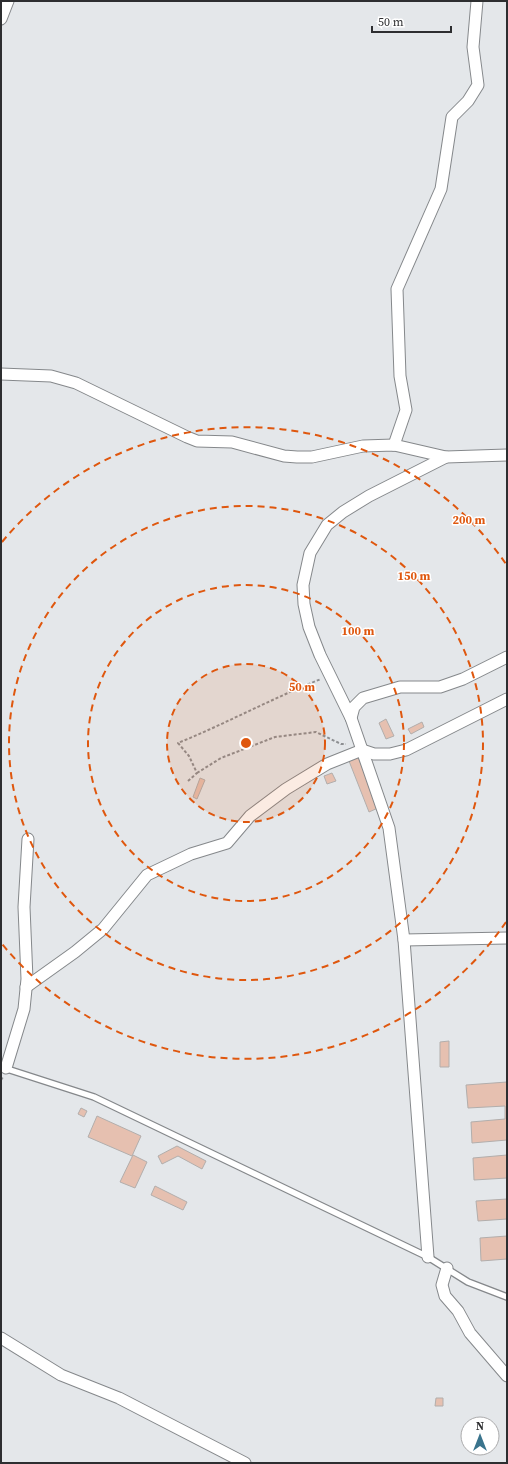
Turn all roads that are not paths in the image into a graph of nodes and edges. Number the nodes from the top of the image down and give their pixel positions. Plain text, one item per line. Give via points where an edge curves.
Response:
1 (8, 1) edge
2 (477, 1) edge
3 (1, 18) edge
4 (1, 374) edge
5 (394, 445) junction
6 (507, 456) edge
7 (446, 457) junction
8 (507, 657) edge
9 (507, 698) edge
10 (351, 718) junction
11 (361, 746) junction
12 (28, 839) dead end
13 (507, 938) edge
14 (404, 940) junction
15 (26, 987) junction
16 (4, 1067) edge
17 (428, 1257) junction
18 (447, 1268) junction
19 (507, 1297) edge
20 (1, 1338) edge
21 (507, 1376) edge
22 (245, 1463) edge

1 - 3 street
2 - 5 street via 473,47 478,85 468,101 452,117 441,189 397,289 400,376 406,410
4 - 5 street via 51,376 76,382 197,441 232,442 297,457 312,457 363,446
5 - 7 street
6 - 7 street
7 - 10 street via 343,512 328,525 310,553 303,585 309,627
8 - 10 street via 440,688 400,687 363,698 354,707
9 - 11 street via 406,750 374,754
10 - 11 street
11 - 14 street via 389,828
11 - 15 street via 286,789 250,816 227,842 191,854 147,875 102,929
12 - 15 street via 24,907
13 - 14 street
14 - 17 street
15 - 16 street via 24,1009
16 - 17 lane via 94,1097
17 - 18 lane
18 - 19 lane via 468,1282
18 - 21 street via 442,1285 445,1296 458,1311 470,1333
20 - 22 street via 61,1375 119,1398

